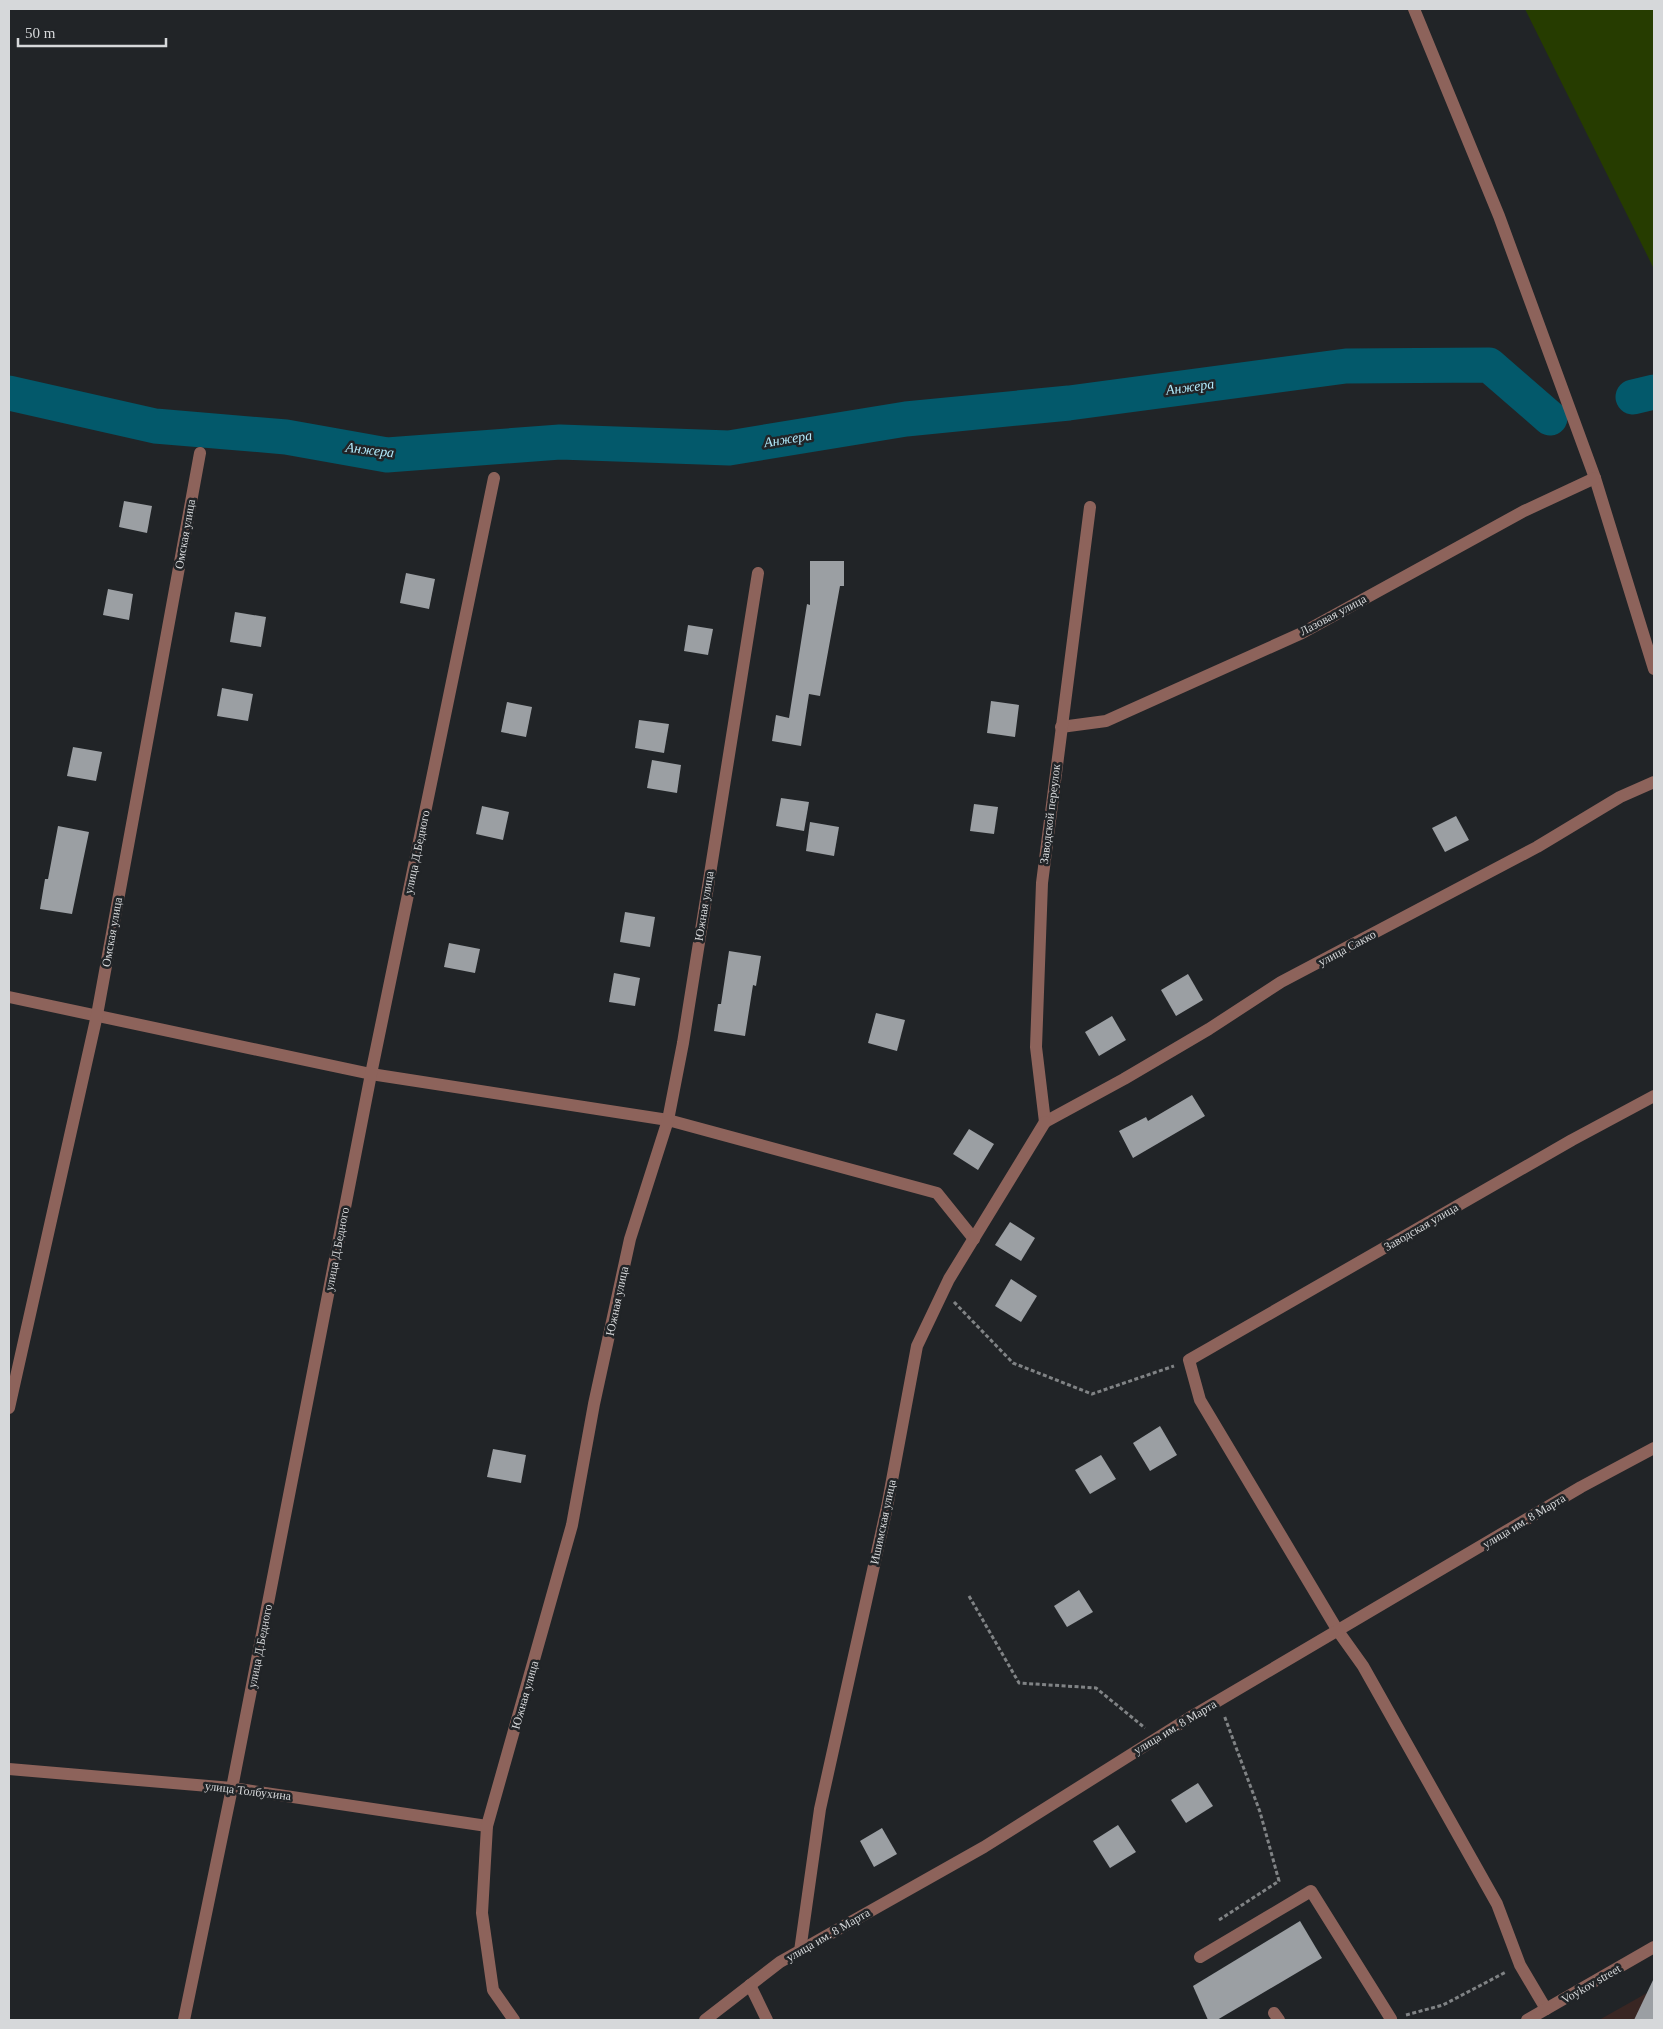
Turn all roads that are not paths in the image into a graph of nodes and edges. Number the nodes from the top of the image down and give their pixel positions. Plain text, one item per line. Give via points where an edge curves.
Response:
1 (1414, 9) edge
2 (200, 453) dead end
3 (494, 478) dead end
4 (1596, 478) junction
5 (1090, 507) dead end
6 (758, 572) dead end
7 (1654, 669) edge
8 (1061, 727) junction
9 (1654, 782) edge
10 (9, 997) edge
11 (97, 1015) junction
12 (371, 1074) junction
13 (1654, 1096) edge
14 (668, 1120) junction
15 (1045, 1122) junction
16 (974, 1239) junction
17 (9, 1408) edge
18 (1654, 1448) edge
19 (1338, 1631) junction
20 (9, 1768) edge
21 (232, 1788) junction
22 (487, 1826) junction
23 (1654, 1947) edge
24 (800, 1951) junction
25 (1200, 1957) dead end
26 (750, 1986) junction
27 (1546, 2009) junction
28 (184, 2020) edge
29 (514, 2020) edge
30 (706, 2020) edge
31 (767, 2020) edge
32 (1390, 2020) edge
33 (1527, 2020) edge

1 - 4 street via 1498,216
2 - 11 street, Омская улица
3 - 12 street, улица Д.Бедного
4 - 7 street
4 - 8 street, Лазовая улица via 1524,511 1302,633 1106,721
5 - 8 street, Заводской переулок
6 - 14 street, Южная улица
8 - 15 street, Заводской переулок via 1042,883 1036,1047
9 - 15 street, улица Сакко via 1620,797 1537,847 1281,982 1124,1079
10 - 11 street
11 - 12 street
11 - 17 street, Омская улица
12 - 14 street
12 - 21 street, улица Д.Бедного
13 - 19 street, Заводская улица via 1189,1360 1200,1400
14 - 16 street via 937,1193
14 - 22 street, Южная улица via 630,1239 572,1525
15 - 16 street, Ишимская улица
16 - 24 street, Ишимская улица via 949,1279 917,1346 887,1506 820,1808
18 - 19 street, улица им. 8 Марта via 1581,1487
19 - 24 street, улица им. 8 Марта via 984,1847
19 - 27 street via 1363,1666 1497,1904 1520,1965
20 - 21 street, улица Толбухина
21 - 22 street, улица Толбухина
21 - 28 street, улица Д.Бедного
22 - 29 street, Южная улица via 482,1913 493,1990
23 - 27 street, Voykov street
24 - 26 street, улица им. 8 Марта
25 - 32 street via 1311,1892
26 - 30 street, улица им. 8 Марта
26 - 31 street
27 - 33 street, Voykov street

